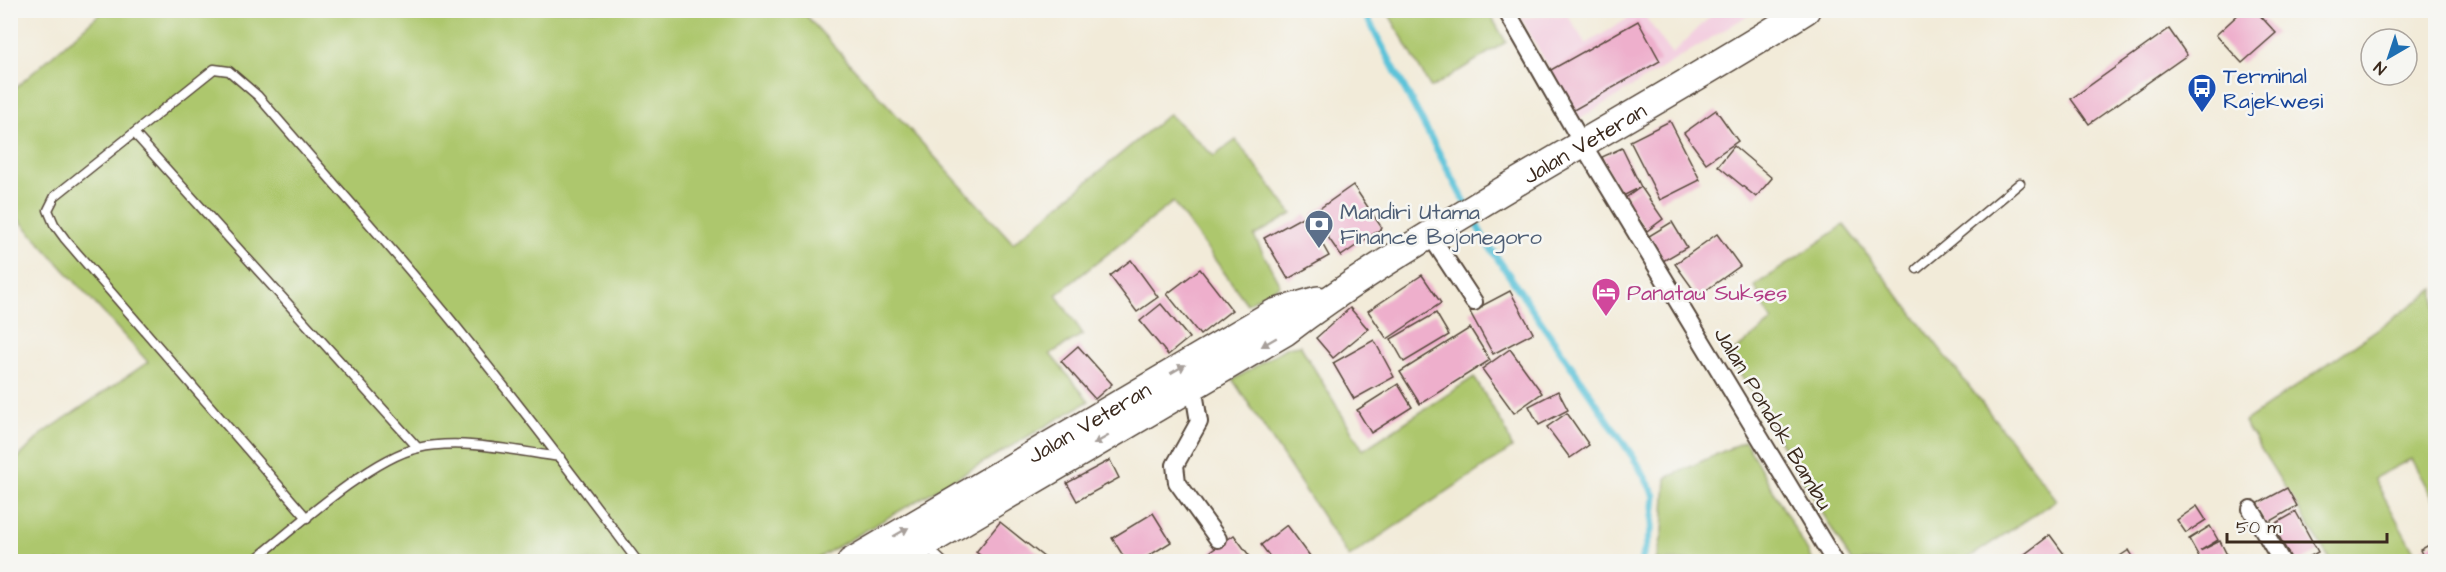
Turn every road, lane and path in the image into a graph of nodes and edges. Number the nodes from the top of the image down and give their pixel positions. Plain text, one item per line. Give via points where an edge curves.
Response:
1 (1506, 10) edge
2 (1806, 10) edge
3 (134, 133) junction
4 (1582, 143) junction
5 (2020, 183) dead end
6 (1435, 232) junction
7 (1917, 269) dead end
8 (1333, 295) junction
9 (1474, 302) dead end
10 (1193, 386) junction
11 (417, 448) junction
12 (560, 457) junction
13 (2251, 509) dead end
14 (307, 518) junction
15 (1218, 539) dead end
16 (934, 553) edge
17 (252, 561) edge
18 (638, 561) edge
19 (851, 561) edge
20 (894, 561) edge
21 (1836, 561) edge
22 (2282, 561) edge

1 - 4 street, Jalan Pondok Bambu
2 - 4 main road, Jalan Veteran
3 - 11 lane
3 - 12 lane via 214,69 237,76 450,318
3 - 14 lane via 55,196 48,210 54,224
4 - 6 main road, Jalan Veteran
4 - 21 street, Jalan Pondok Bambu
5 - 7 lane
6 - 8 main road, Jalan Veteran
6 - 9 street
8 -> 10 main road, Jalan Veteran via 1285,332
19 -> 8 main road, Jalan Veteran via 1274,313
10 - 15 street via 1199,422 1175,465 1177,482
10 -> 16 main road, Jalan Veteran
11 - 12 lane via 474,444
11 - 14 lane via 380,464
12 - 18 lane
13 - 22 street
14 - 17 lane
16 - 20 main road, Jalan Veteran

